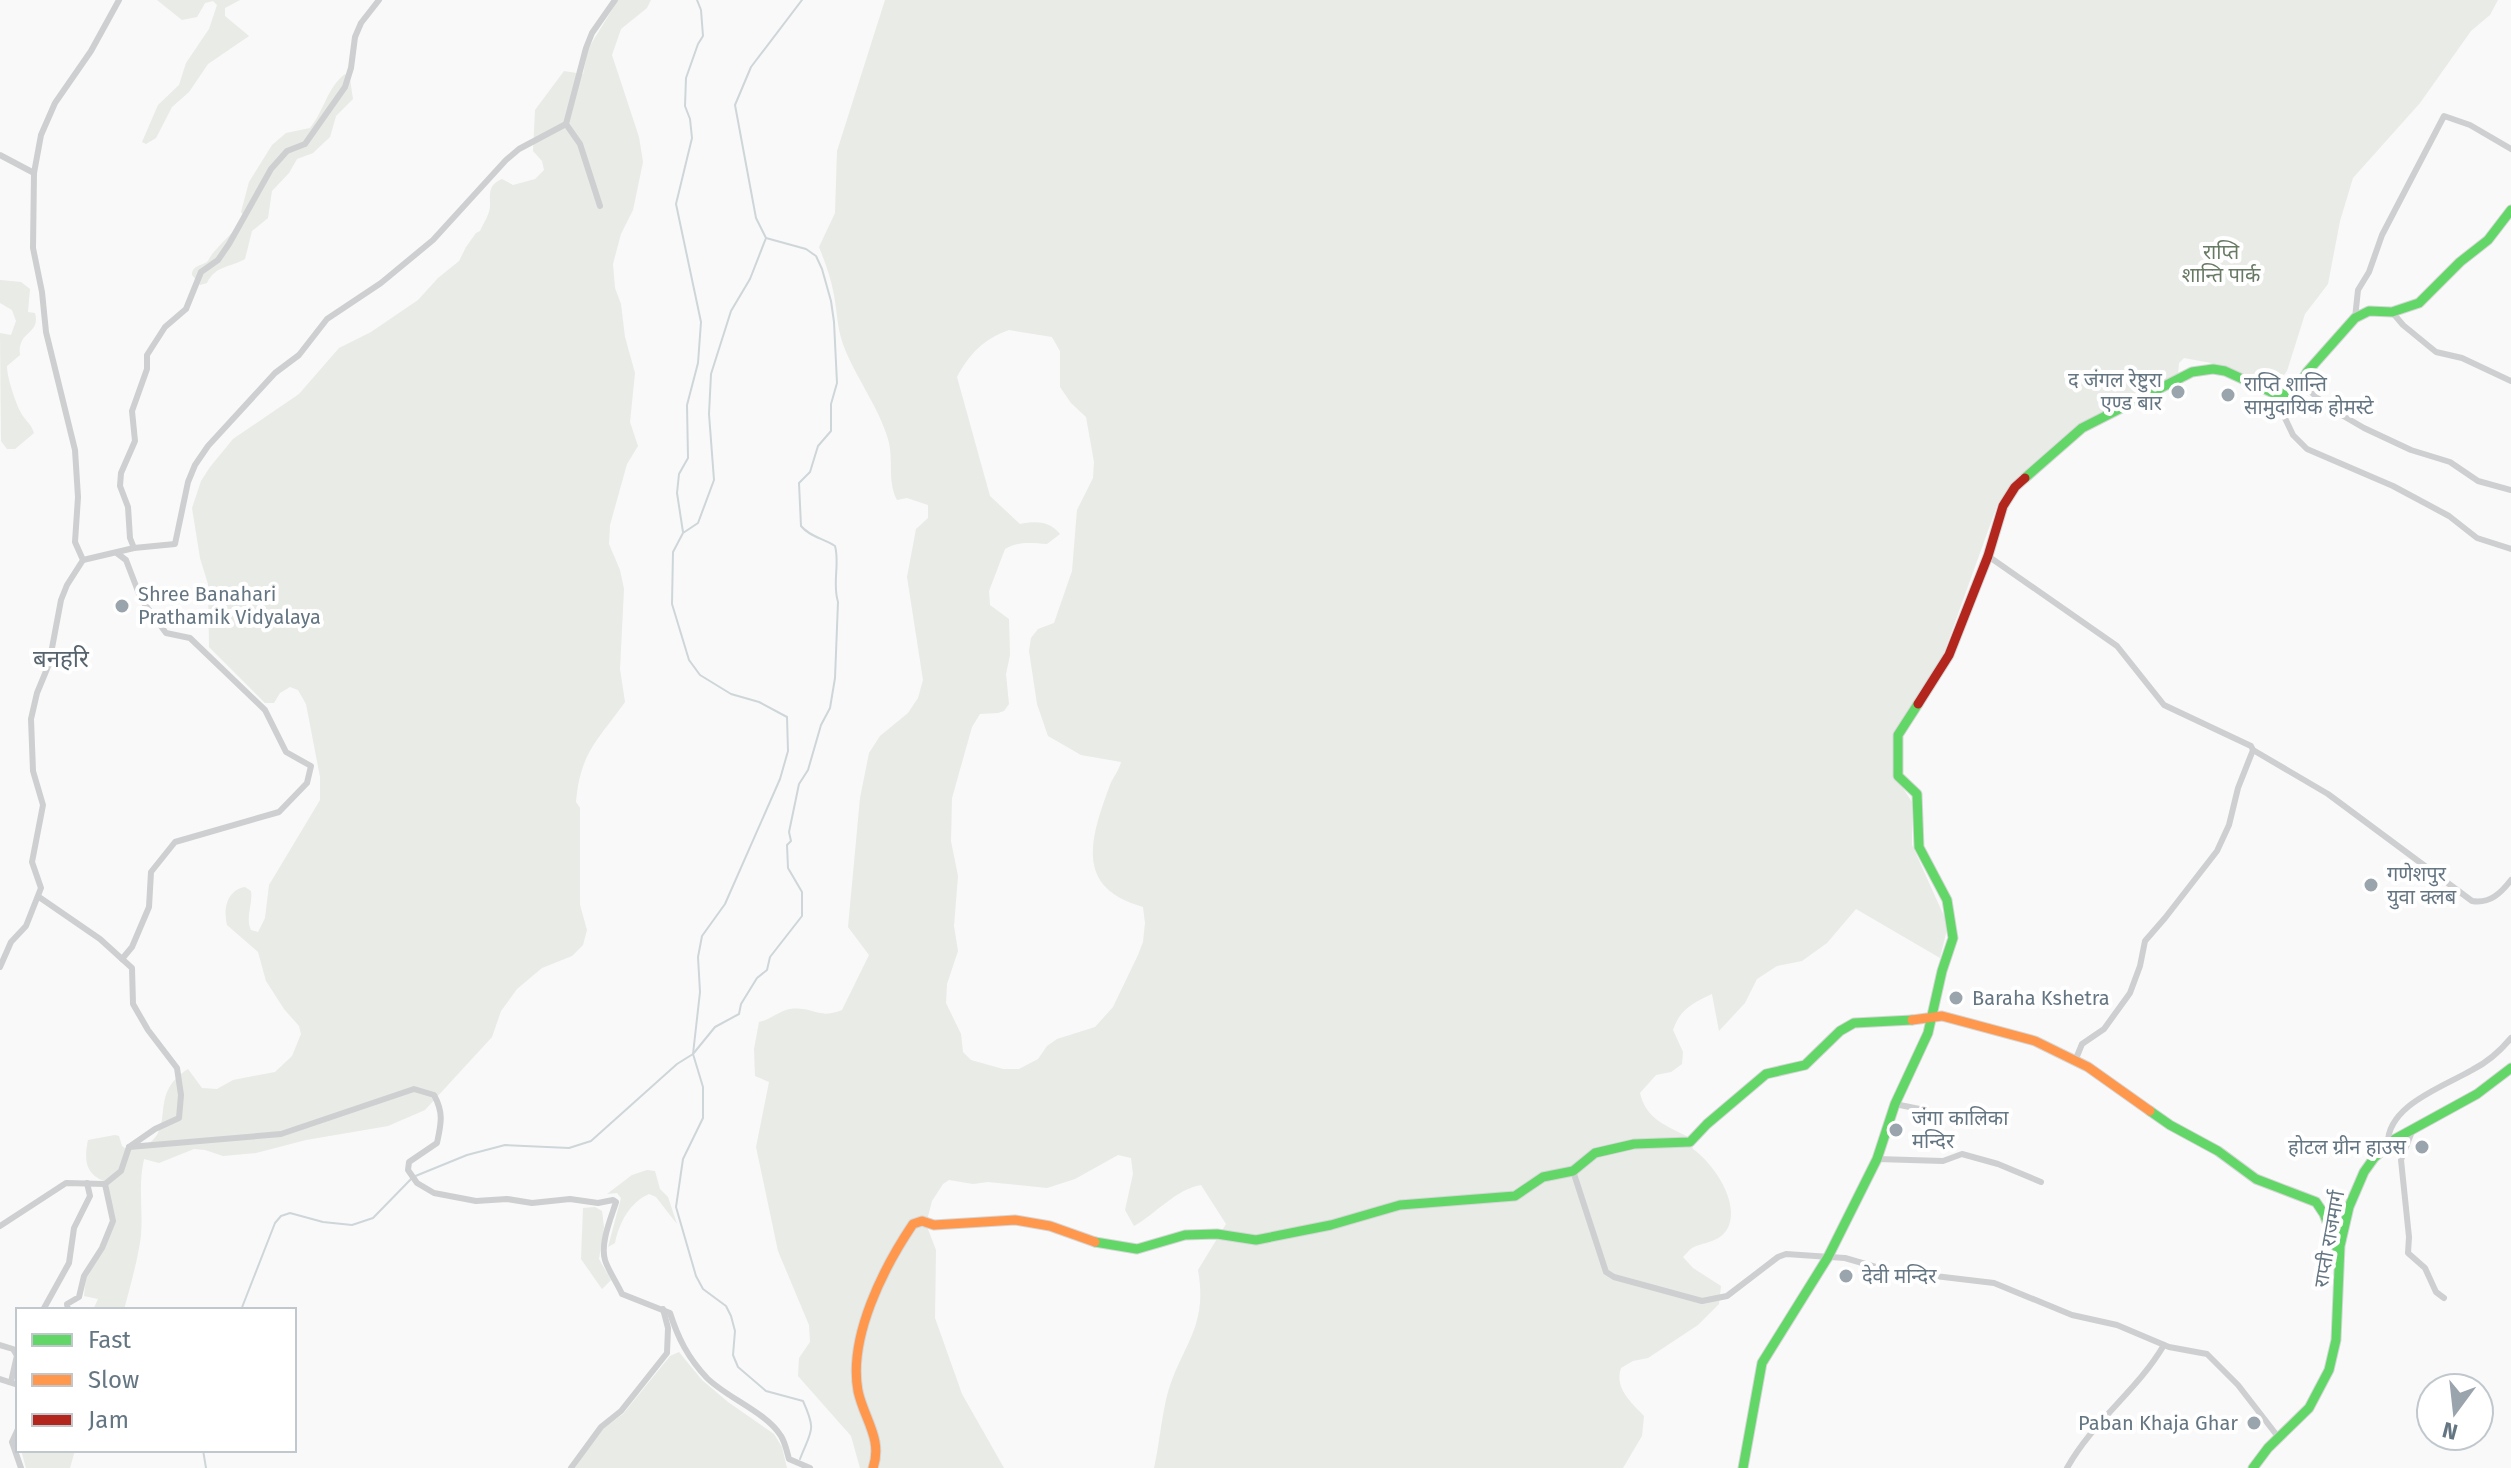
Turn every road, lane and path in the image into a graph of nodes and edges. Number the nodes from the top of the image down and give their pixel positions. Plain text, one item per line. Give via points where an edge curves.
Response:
1 (119, 0) edge
2 (379, 0) edge
3 (615, 0) edge
4 (566, 124) junction
5 (2511, 149) edge
6 (0, 155) edge
7 (34, 173) junction
8 (600, 206) dead end
9 (2511, 210) edge
10 (2392, 312) junction
11 (2355, 318) junction
12 (2511, 381) edge
13 (2302, 384) junction
14 (2273, 393) junction
15 (2511, 490) edge
16 (134, 548) junction
17 (2511, 549) edge
18 (118, 554) junction
19 (1988, 556) junction
20 (83, 560) junction
21 (2253, 750) junction
22 (2511, 880) edge
23 (39, 897) junction
24 (122, 959) junction
25 (0, 967) edge
26 (1932, 1017) junction
27 (2511, 1038) edge
28 (2075, 1061) junction
29 (2511, 1068) edge
30 (1895, 1104) junction
31 (1983, 1122) dead end
32 (2413, 1129) junction
33 (2388, 1146) junction
34 (129, 1147) junction
35 (1877, 1159) junction
36 (1573, 1171) junction
37 (2041, 1182) dead end
38 (87, 1183) junction
39 (105, 1184) junction
40 (0, 1226) edge
41 (1828, 1257) junction
42 (2340, 1257) junction
43 (2444, 1298) dead end
44 (44, 1308) edge
45 (68, 1308) edge
46 (663, 1309) junction
47 (2164, 1345) junction
48 (0, 1379) edge
49 (15, 1384) edge
50 (16, 1433) edge
51 (2279, 1438) junction
52 (808, 1466) edge
53 (21, 1468) edge
54 (571, 1468) edge
55 (873, 1468) edge
56 (1743, 1468) edge
57 (2067, 1468) edge
58 (2253, 1468) edge

1 - 7 street via 55,103 41,135
2 - 16 street via 355,37 345,87 305,144 287,151 271,169 229,244 201,272 186,309 165,327 147,355 132,411 135,441 120,486
3 - 4 street via 586,48
4 - 8 street via 580,144
4 - 16 street via 519,149 433,240 327,319 195,465 175,544
5 - 11 street via 2444,116 2382,235 2377,257 2358,290
6 - 7 street
7 - 20 street via 33,248 46,332 75,450 75,542
9 - 10 street via 2488,240 2419,303
10 - 11 street via 2369,311
10 - 12 street via 2436,352
11 - 13 street
13 - 14 street via 2289,394
13 - 15 street via 2364,428 2450,462 2478,481
14 - 17 street via 2293,435 2307,449 2393,486 2477,538
14 - 19 street via 2225,371 2192,372 2082,428 2015,487 2003,506
16 - 18 street
18 - 20 street
18 - 24 street via 166,633 190,638 265,710 286,752 311,766 307,783 279,812 175,842 151,872 149,907
19 - 21 street via 2117,646 2164,705
19 - 26 street via 1949,655 1898,735 1898,776 1917,794 1919,847 1947,900 1953,926
20 - 23 street via 61,600 49,664 31,719 33,771 43,805 32,854
21 - 22 street via 2328,794 2472,901 2483,903
21 - 28 street via 2217,851 2145,941 2130,993 2104,1029 2082,1044
23 - 24 street
23 - 25 street
24 - 34 street via 132,968 133,1004 177,1068 181,1095 179,1118
26 - 28 street via 2035,1041
26 - 30 street
26 - 36 street via 1854,1023 1805,1065 1766,1074 1690,1142 1634,1144 1595,1153
27 - 33 street via 2475,1069 2404,1110 2390,1126
28 - 42 street via 2256,1179 2316,1202
29 - 32 street, राप्ती राजमार्ग
30 - 31 street
30 - 35 street
32 - 33 street, राप्ती राजमार्ग
32 - 43 street via 2401,1160 2408,1253
33 - 42 street, राप्ती राजमार्ग via 2357,1182
34 - 39 street via 121,1171
34 - 46 street via 281,1134 414,1089 434,1095 441,1108 437,1143 409,1162 417,1183 434,1193 476,1201 613,1200 605,1263 622,1294
35 - 37 street via 1943,1161 1962,1154
35 - 41 street
36 - 41 street via 1606,1272 1614,1277 1702,1301 1727,1296 1786,1254
36 - 55 street via 1543,1177 1515,1196 1400,1205 1256,1240 1185,1235 1137,1249 1015,1220 913,1224 878,1280 861,1348 860,1404 878,1445
38 - 39 street
38 - 40 street via 66,1183
38 - 44 street via 90,1196 74,1228 69,1263
39 - 45 street via 113,1221 84,1276 79,1297
41 - 47 street via 1907,1276 1994,1283
41 - 56 street via 1762,1363
42 - 51 street, राप्ती राजमार्ग via 2332,1363 2304,1415
46 - 52 street via 670,1313 689,1358 708,1380 769,1423 781,1436 789,1459
46 - 54 street via 667,1353
47 - 51 street via 2207,1354
47 - 57 street via 2147,1372 2095,1426
48 - 49 street
50 - 53 street via 12,1442
51 - 58 street, राप्ती राजमार्ग

